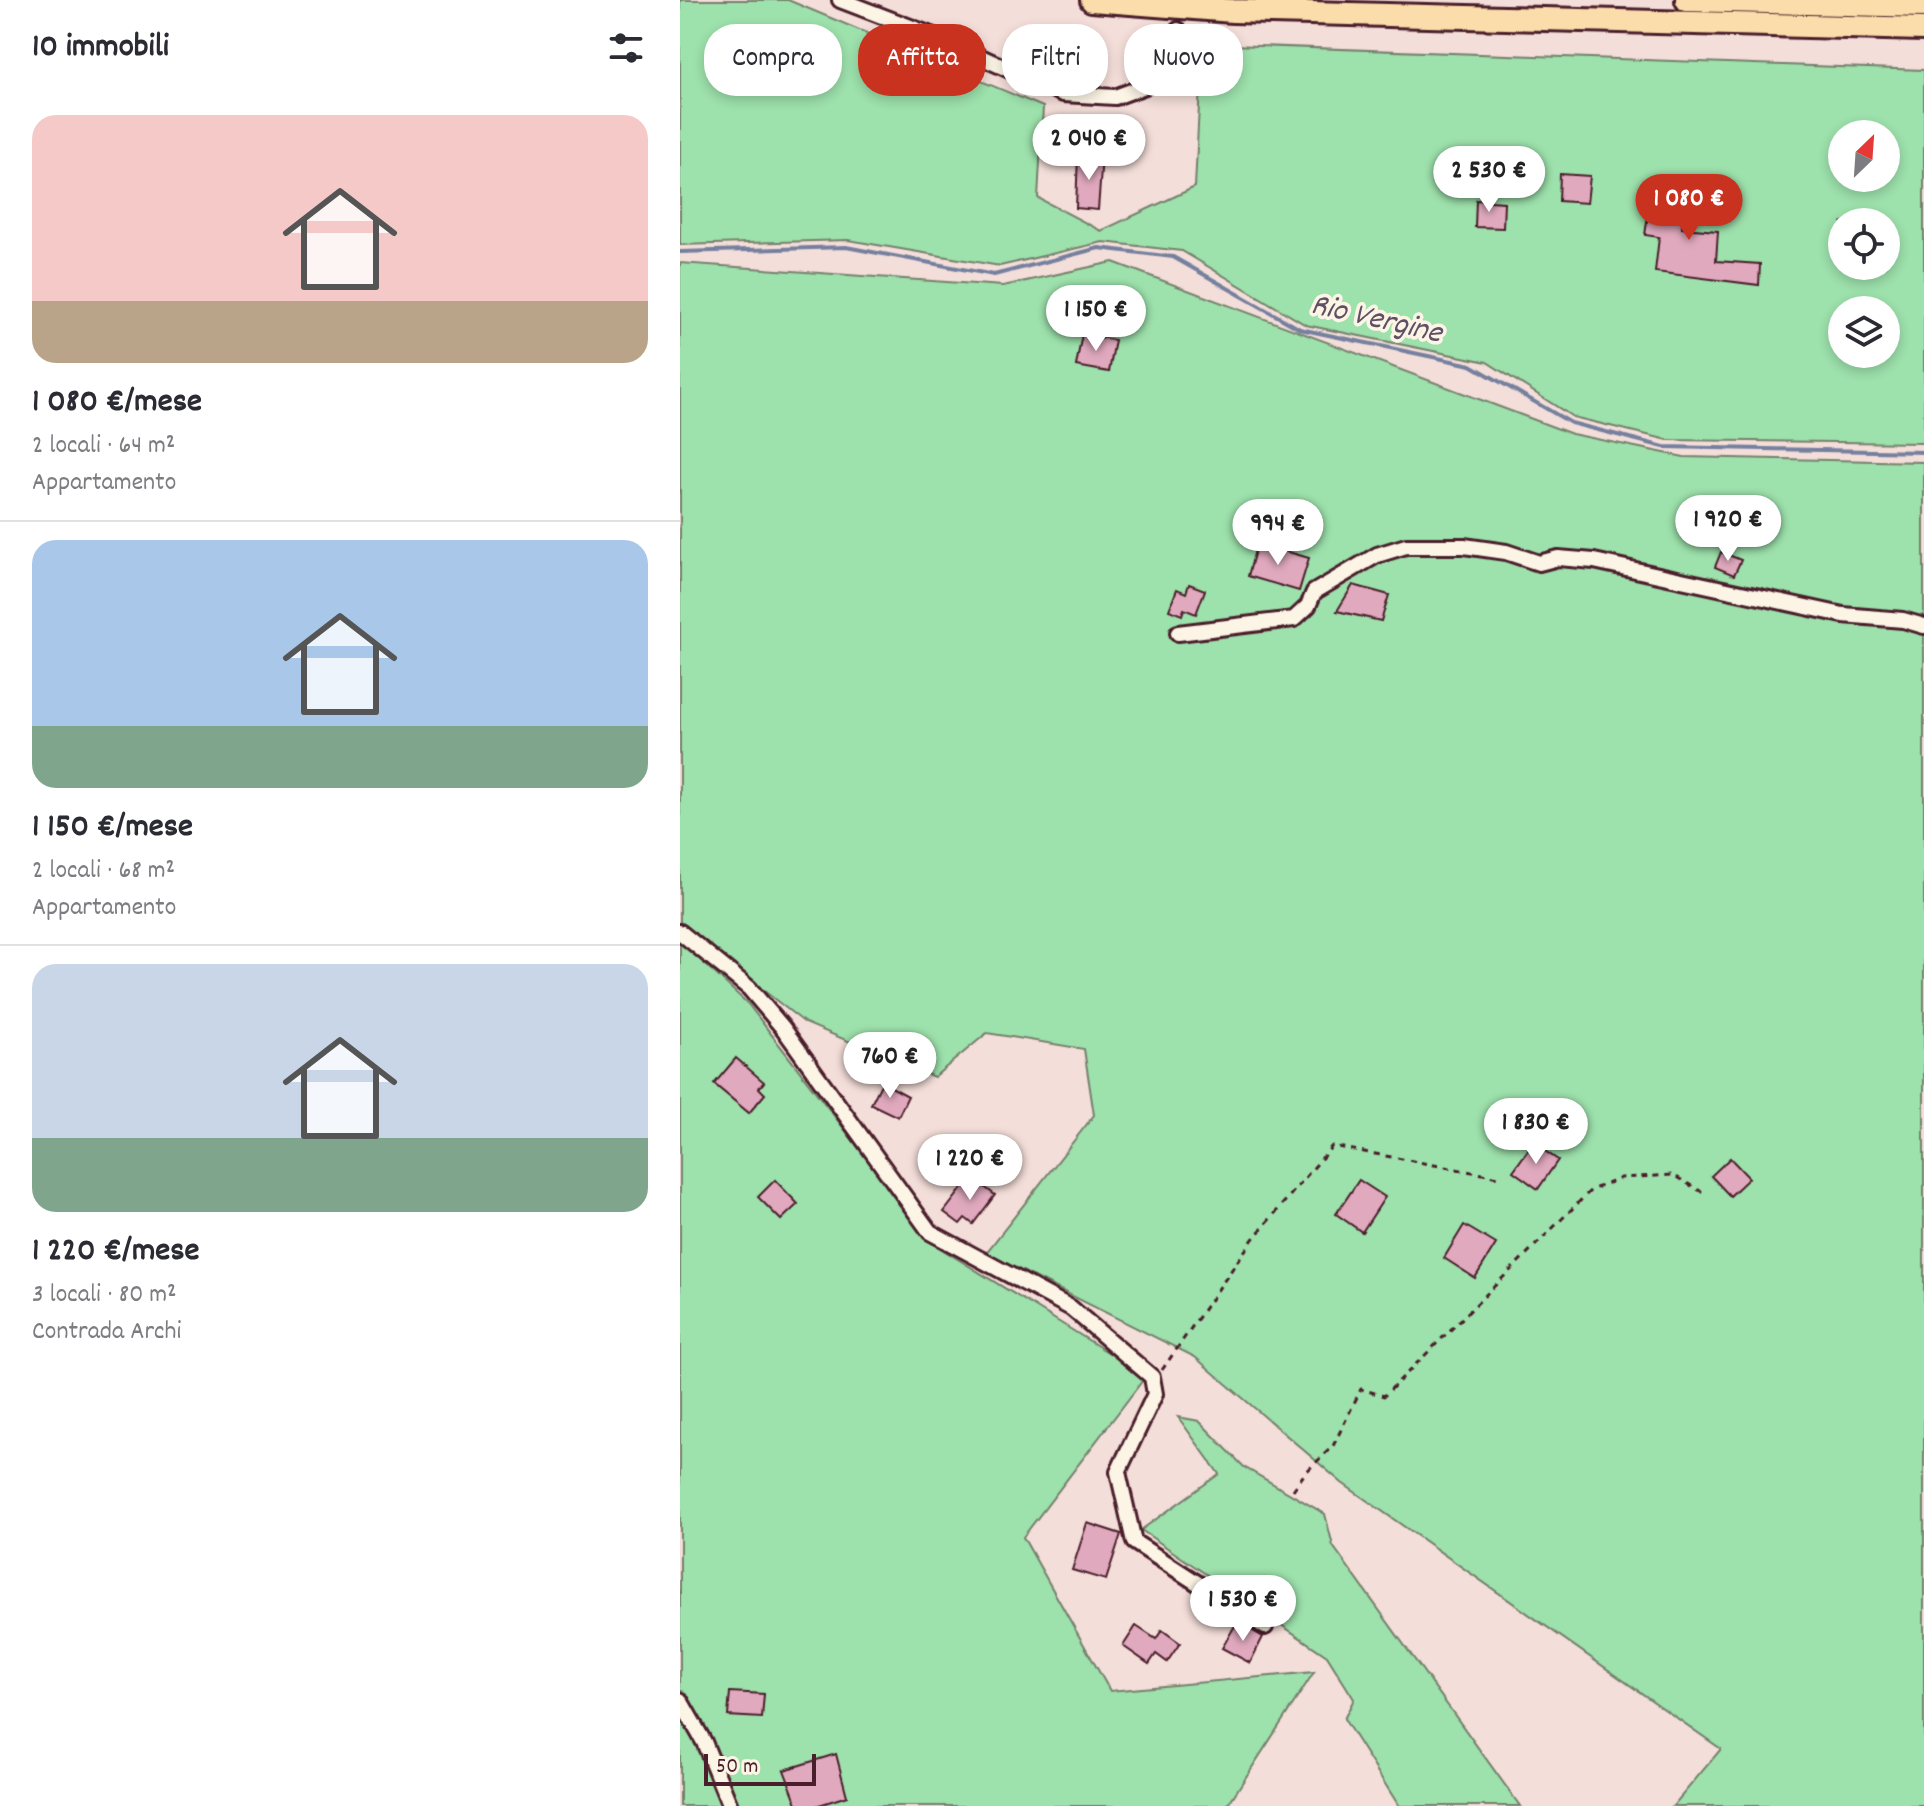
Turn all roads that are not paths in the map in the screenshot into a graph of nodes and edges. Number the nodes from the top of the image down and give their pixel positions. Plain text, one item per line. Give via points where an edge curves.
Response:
1 (840, 0) edge
2 (1092, 0) edge
3 (1687, 0) edge
4 (1924, 6) edge
5 (1924, 29) edge
6 (1124, 94) edge
7 (1924, 626) edge
8 (1178, 633) dead end
9 (680, 932) edge
10 (1265, 1627) dead end
11 (680, 1700) edge
12 (730, 1806) edge

1 - 6 street via 1063,94
2 - 5 highway via 1261,12
3 - 4 highway
7 - 8 street via 1843,615 1594,561 1558,558 1539,563 1464,546 1406,546 1377,555 1314,592 1294,619
9 - 10 street via 749,988 783,1028 930,1232 1071,1308 1152,1377 1155,1394 1118,1472 1134,1542
11 - 12 street

